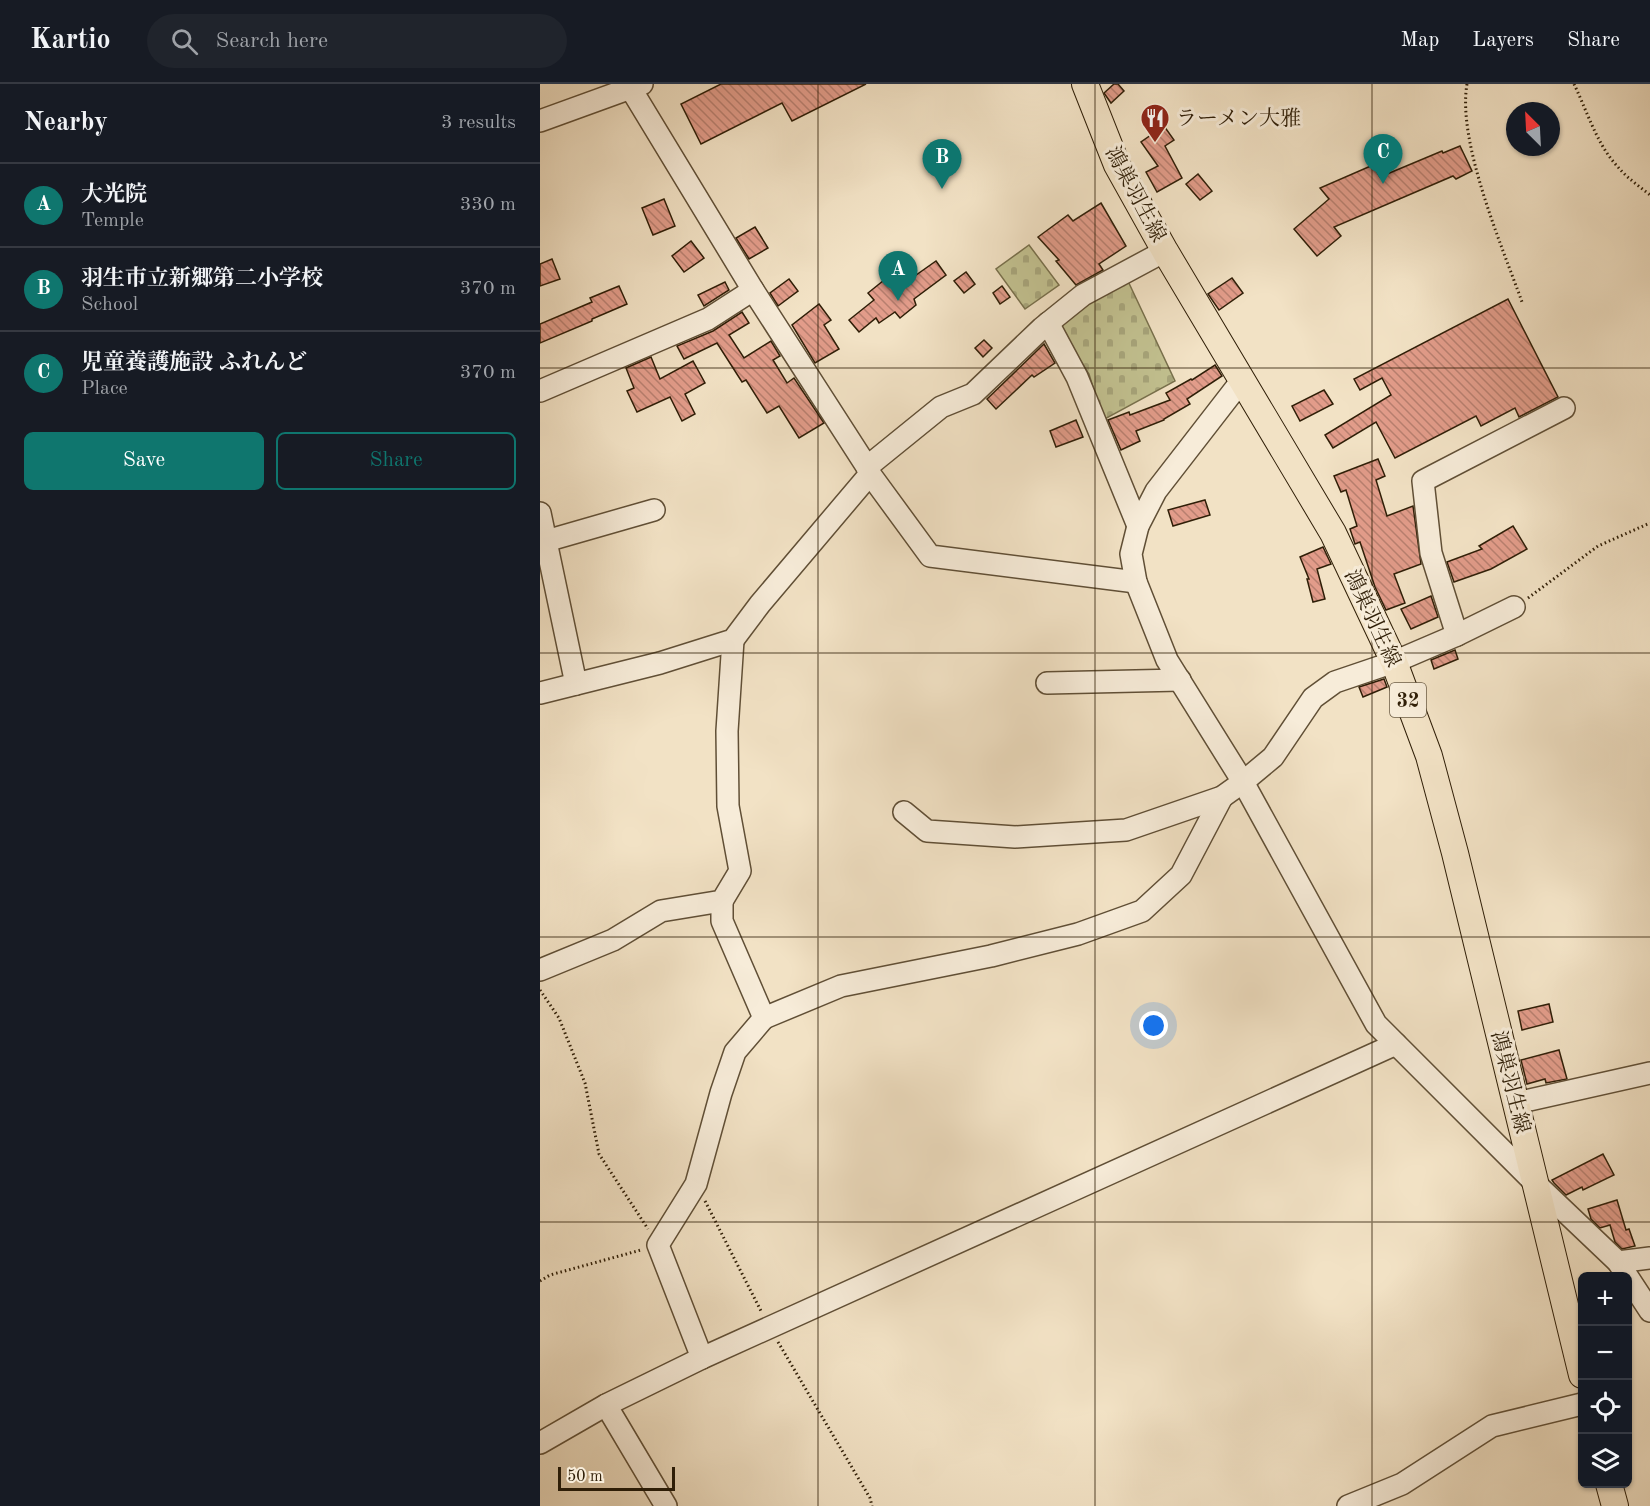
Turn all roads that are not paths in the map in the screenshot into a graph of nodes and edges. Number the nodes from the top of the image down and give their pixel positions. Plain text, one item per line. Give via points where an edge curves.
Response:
1 (1086, 84) edge
2 (634, 85) edge
3 (540, 121) edge
4 (1165, 250) junction
5 (753, 290) junction
6 (1048, 323) junction
7 (1244, 382) junction
8 (540, 392) edge
9 (1564, 408) dead end
10 (869, 471) junction
11 (654, 510) dead end
12 (540, 513) edge
13 (1138, 526) junction
14 (546, 541) junction
15 (1136, 582) junction
16 (1514, 608) road end
17 (1457, 635) junction
18 (733, 640) junction
19 (1394, 662) junction
20 (1180, 680) junction
21 (1047, 683) dead end
22 (576, 684) junction
23 (540, 693) edge
24 (1243, 782) junction
25 (1222, 797) junction
26 (904, 812) dead end
27 (722, 901) junction
28 (540, 970) edge
29 (764, 1018) junction
30 (1396, 1044) junction
31 (1650, 1073) edge
32 (1516, 1103) junction
33 (1536, 1184) junction
34 (1650, 1258) edge
35 (1618, 1262) junction
36 (1650, 1311) edge
37 (702, 1358) junction
38 (1578, 1358) edge
39 (606, 1405) junction
40 (1578, 1405) edge
41 (540, 1443) edge
42 (1610, 1488) edge
43 (666, 1506) edge
44 (1348, 1506) edge
45 (1615, 1506) edge

1 - 4 main road, 鴻巣羽生線 / 32 via 1117,165
2 - 3 street
2 - 5 street
4 - 6 street via 1083,295
4 - 7 main road, 鴻巣羽生線 / 32
5 - 8 street via 708,319
5 - 10 street
6 - 10 street via 973,394 941,407
6 - 13 street via 1077,377
7 - 13 street via 1156,491
7 - 19 main road, 鴻巣羽生線 / 32 via 1333,532
9 - 17 street via 1423,481 1431,553
10 - 15 street via 930,556
10 - 18 street
11 - 14 street
12 - 14 street
13 - 15 street via 1131,554
14 - 22 street
15 - 20 street via 1167,660
16 - 17 street
17 - 19 street
18 - 22 street
18 - 27 street via 728,806 740,871
19 - 24 street via 1335,682 1313,698 1273,757
19 - 32 main road, 鴻巣羽生線 / 32 via 1429,756
20 - 21 street
20 - 24 street
22 - 23 street
24 - 25 street
24 - 30 street via 1376,1024
25 - 26 street via 1126,830 1015,837 927,831
25 - 29 street via 1181,875 1142,911 1078,934 991,956 841,986
27 - 28 street via 661,911 613,940
27 - 29 street via 722,921
29 - 37 street via 735,1052 696,1184 658,1245
30 - 33 street
30 - 37 street
31 - 32 street
32 - 33 main road, 鴻巣羽生線 / 32
33 - 35 street
33 - 38 main road, 鴻巣羽生線 / 32
34 - 35 street
35 - 36 street
37 - 39 street
39 - 41 street
39 - 43 street
40 - 44 street via 1491,1426 1402,1484
42 - 45 main road

